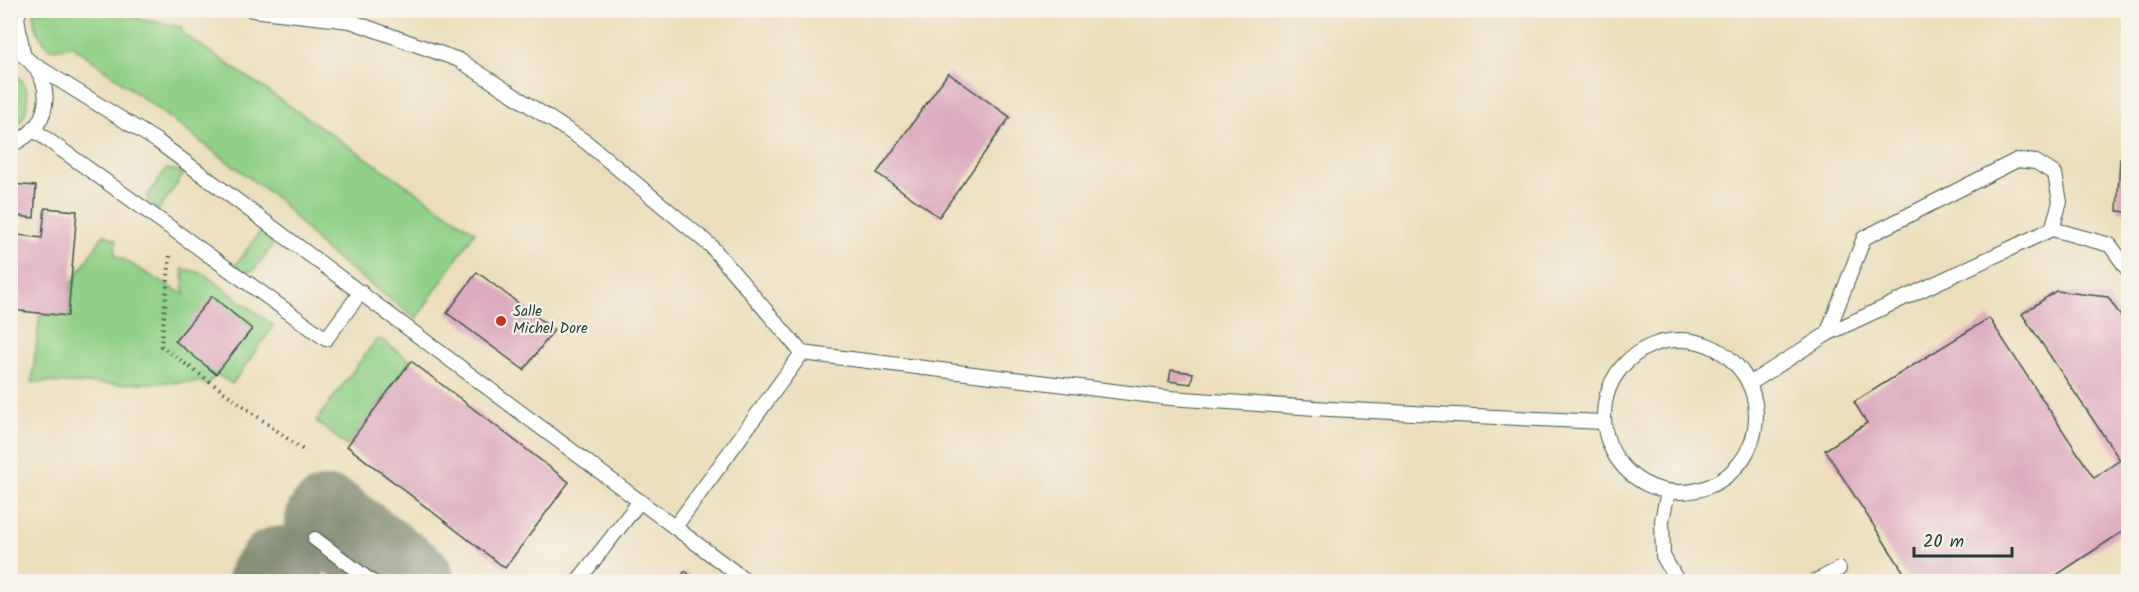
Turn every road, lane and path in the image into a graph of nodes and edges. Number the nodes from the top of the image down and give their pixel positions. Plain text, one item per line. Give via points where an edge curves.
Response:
1 (20, 10) edge
2 (252, 10) edge
3 (17, 51) edge
4 (35, 65) junction
5 (34, 130) junction
6 (10, 145) edge
7 (173, 229) junction
8 (2052, 229) junction
9 (2127, 265) edge
10 (361, 292) junction
11 (1827, 334) junction
12 (802, 353) junction
13 (1749, 384) junction
14 (1603, 422) junction
15 (306, 452) dead end
16 (1668, 492) junction
17 (640, 501) junction
18 (675, 527) junction
19 (315, 539) dead end
20 (1839, 569) dead end
21 (372, 582) edge
22 (578, 582) edge
23 (748, 582) edge
24 (1678, 582) edge
25 (1814, 582) edge

1 - 3 lane
2 - 12 lane via 350,21 459,60 586,142 711,246
3 - 4 lane
4 - 5 lane via 46,98 43,115
4 - 10 lane via 157,141
5 - 6 lane
5 - 7 lane
7 - 10 lane via 326,339
7 - 15 path via 161,346
8 - 9 lane via 2110,244
8 - 11 lane
8 - 11 lane via 2060,202 2055,174 2036,162 2017,160 1864,238
10 - 17 lane
11 - 13 lane
12 - 14 lane via 1170,398
12 - 18 lane
13 - 14 lane via 1734,362 1713,347 1687,340 1660,342 1636,353 1617,372 1606,396
13 - 16 lane via 1756,406 1755,430 1747,452 1733,471 1714,485 1692,492
14 - 16 lane via 1610,447 1624,468 1644,484
16 - 24 lane via 1662,520 1663,556
17 - 18 lane
17 - 22 lane
18 - 23 lane
19 - 21 lane
20 - 25 lane

